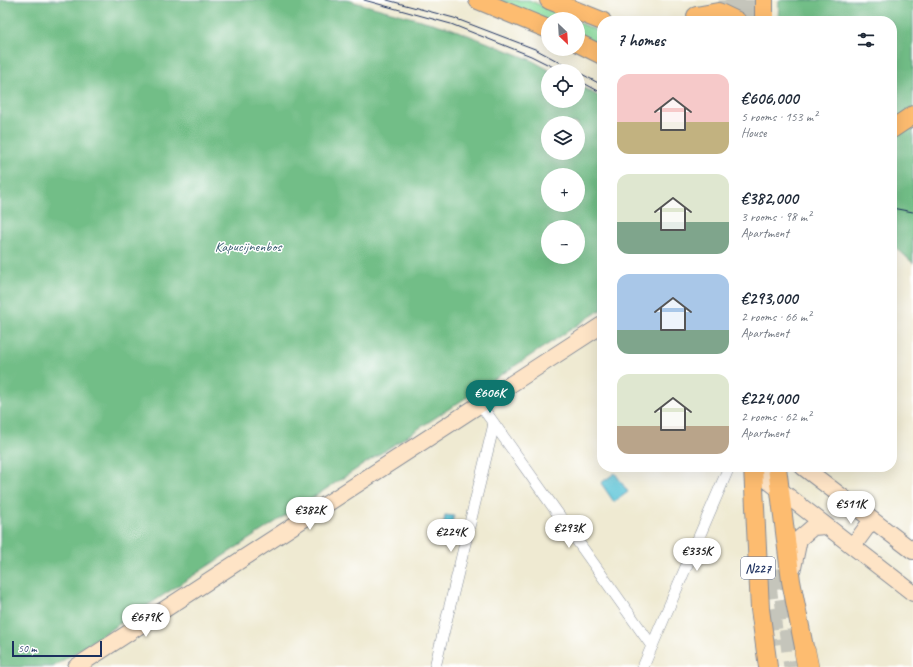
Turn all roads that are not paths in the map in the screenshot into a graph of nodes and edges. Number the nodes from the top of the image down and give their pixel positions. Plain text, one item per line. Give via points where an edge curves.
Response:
1 (478, 0) edge
2 (549, 0) edge
3 (764, 0) edge
4 (719, 7) edge
5 (699, 16) edge
6 (731, 16) edge
7 (764, 16) edge
8 (597, 19) edge
9 (541, 27) edge
10 (585, 46) edge
11 (597, 52) edge
12 (913, 115) edge
13 (897, 126) edge
14 (597, 327) edge
15 (480, 404) junction
16 (494, 424) junction
17 (727, 472) edge
18 (753, 472) edge
19 (758, 472) edge
20 (777, 472) edge
21 (810, 472) edge
22 (779, 489) junction
23 (872, 520) junction
24 (826, 526) junction
25 (853, 546) junction
26 (913, 551) edge
27 (791, 581) junction
28 (913, 593) edge
29 (652, 646) junction
30 (805, 662) edge
31 (76, 667) edge
32 (435, 667) edge
33 (642, 667) edge
34 (768, 667) edge

1 - 9 main road
2 - 8 main road
3 - 7 main road
4 - 5 main road
4 - 6 main road
10 - 11 main road
12 - 13 main road
14 - 15 street
15 - 16 street
15 - 31 street
16 - 29 street
16 - 32 street
17 - 29 street
18 - 34 main road, N227 via 760,609
19 - 22 street
20 - 22 main road, N227
21 - 23 street
22 - 24 street
22 - 27 main road, N227
23 - 25 street
23 - 26 street
24 - 25 street
24 - 27 street via 813,528 798,539
25 - 28 street
27 - 30 main road, N227
29 - 33 street

